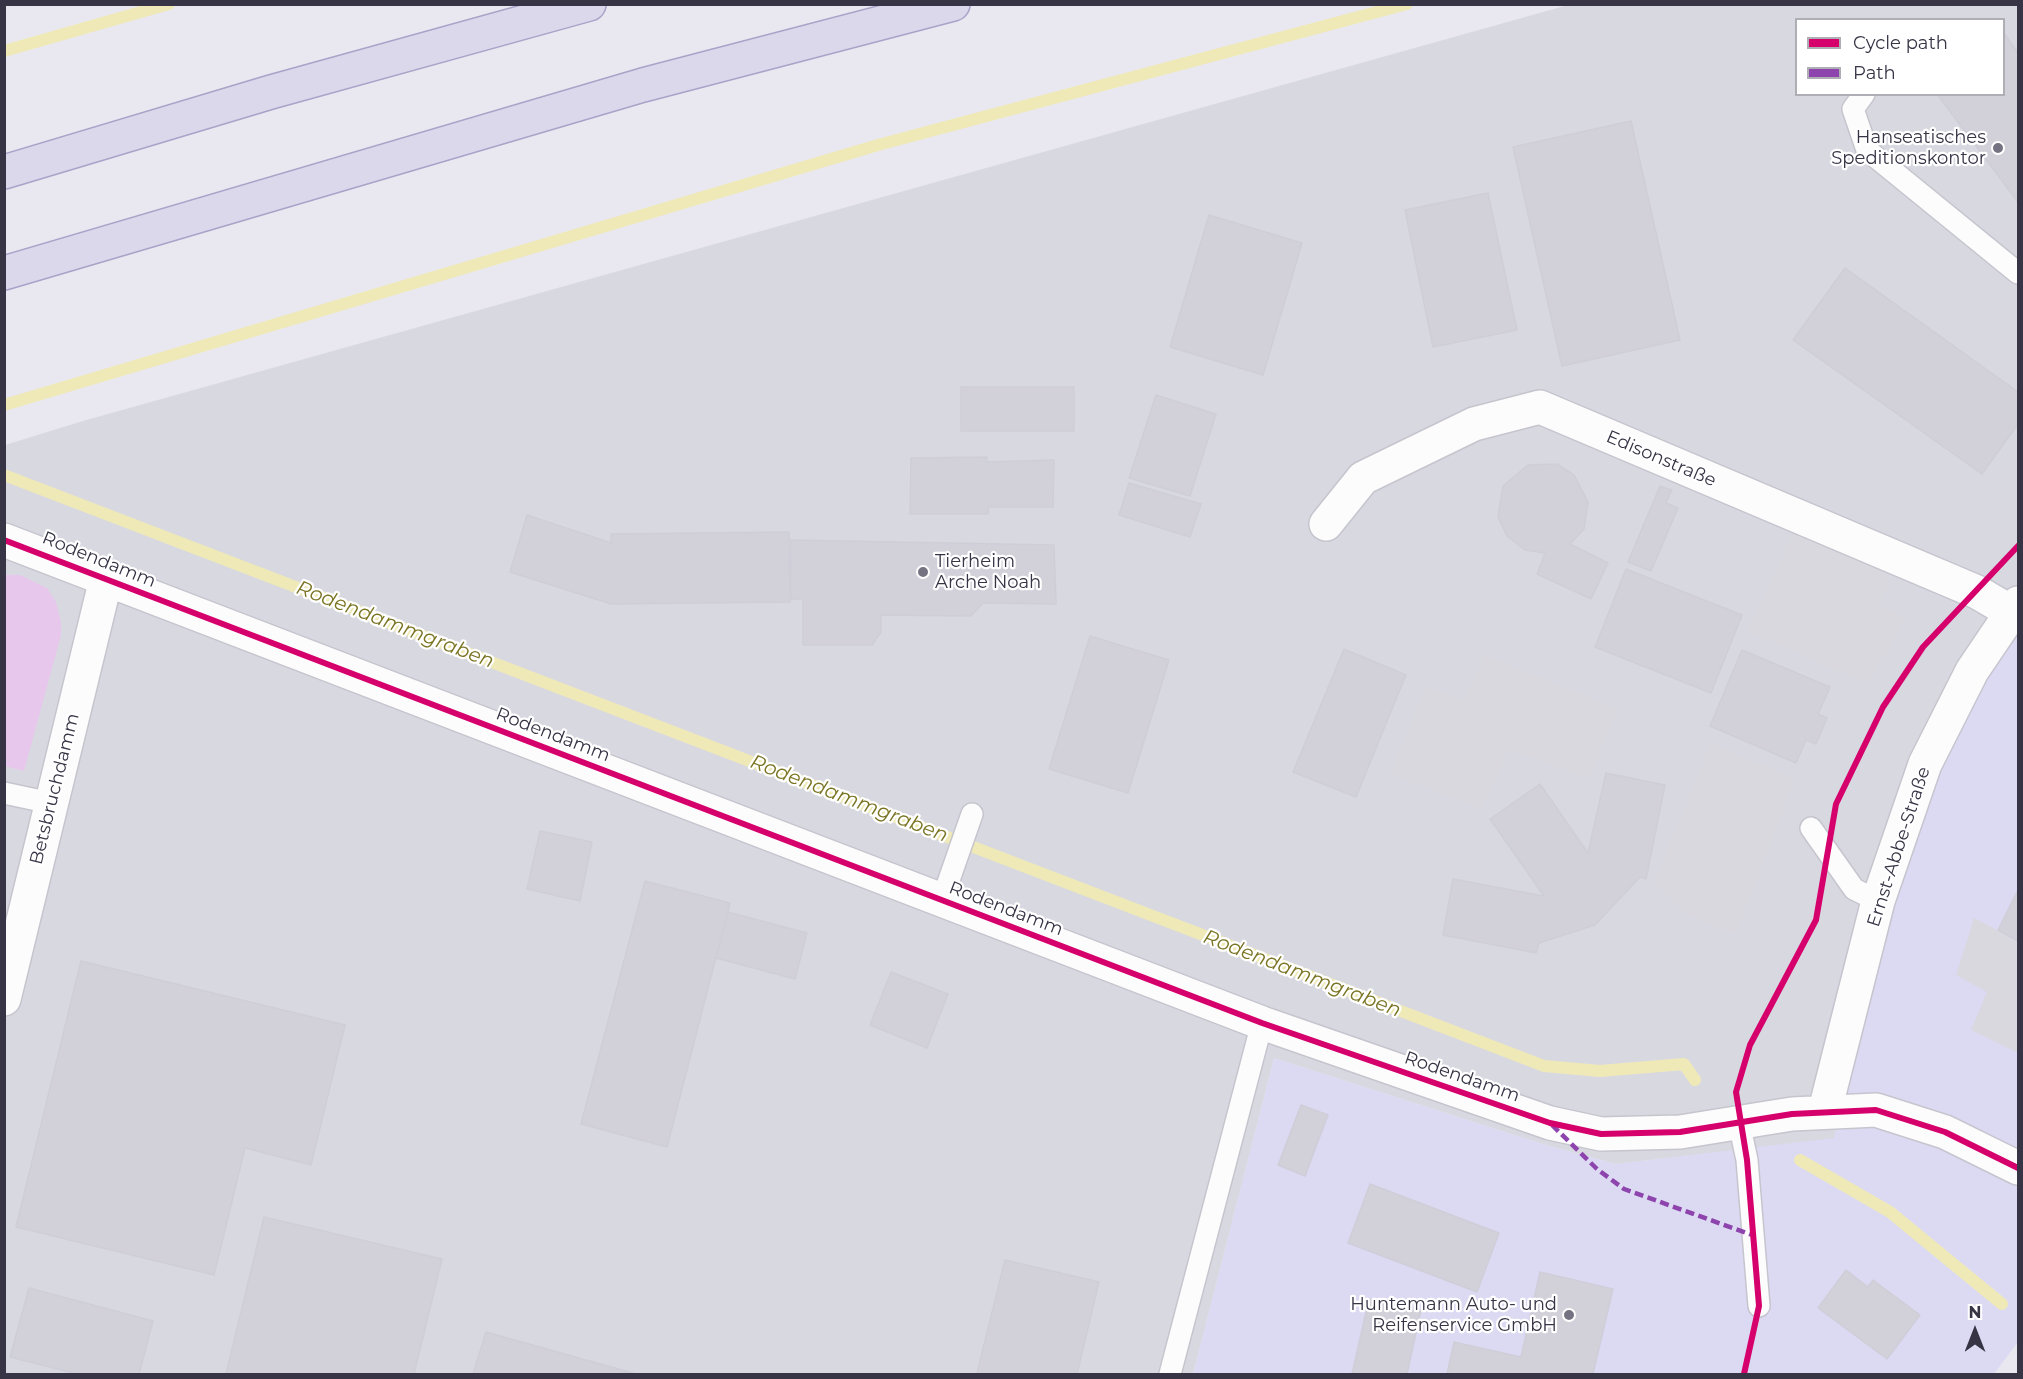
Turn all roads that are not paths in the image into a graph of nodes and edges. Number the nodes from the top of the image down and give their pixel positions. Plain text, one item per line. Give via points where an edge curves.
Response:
1 (589, 4) edge
2 (953, 4) edge
3 (1863, 96) edge
4 (4, 172) edge
5 (4, 273) edge
6 (2019, 273) edge
7 (1326, 524) dead end
8 (4, 540) edge
9 (106, 579) junction
10 (2015, 608) edge
11 (4, 793) edge
12 (51, 804) junction
13 (972, 814) dead end
14 (1811, 828) dead end
15 (947, 886) junction
16 (1878, 901) junction
17 (4, 999) edge
18 (1262, 1023) junction
19 (1825, 1110) junction
20 (1739, 1122) junction
21 (2019, 1168) edge
22 (1759, 1306) dead end
23 (1170, 1374) edge

1 - 4 highway via 270,92
2 - 5 highway via 643,85
3 - 6 lane via 1853,109 1867,150
7 - 10 street, Edisonstraße via 1363,477 1474,424 1540,407
8 - 9 street, Rodendamm
9 - 12 street, Betsbruchdamm
9 - 15 street, Rodendamm
10 - 16 street, Ernst-Abbe-Straße via 1972,671 1925,764
11 - 12 lane
12 - 17 street, Betsbruchdamm
13 - 15 lane
14 - 16 lane via 1854,889
15 - 18 street, Rodendamm
16 - 19 street, Ernst-Abbe-Straße
18 - 20 street, Rodendamm via 1550,1123 1581,1130 1601,1134 1680,1132
18 - 23 lane
19 - 20 street, Rodendamm
19 - 21 street, Rodendamm via 1876,1110 1945,1132
20 - 22 lane via 1747,1160

